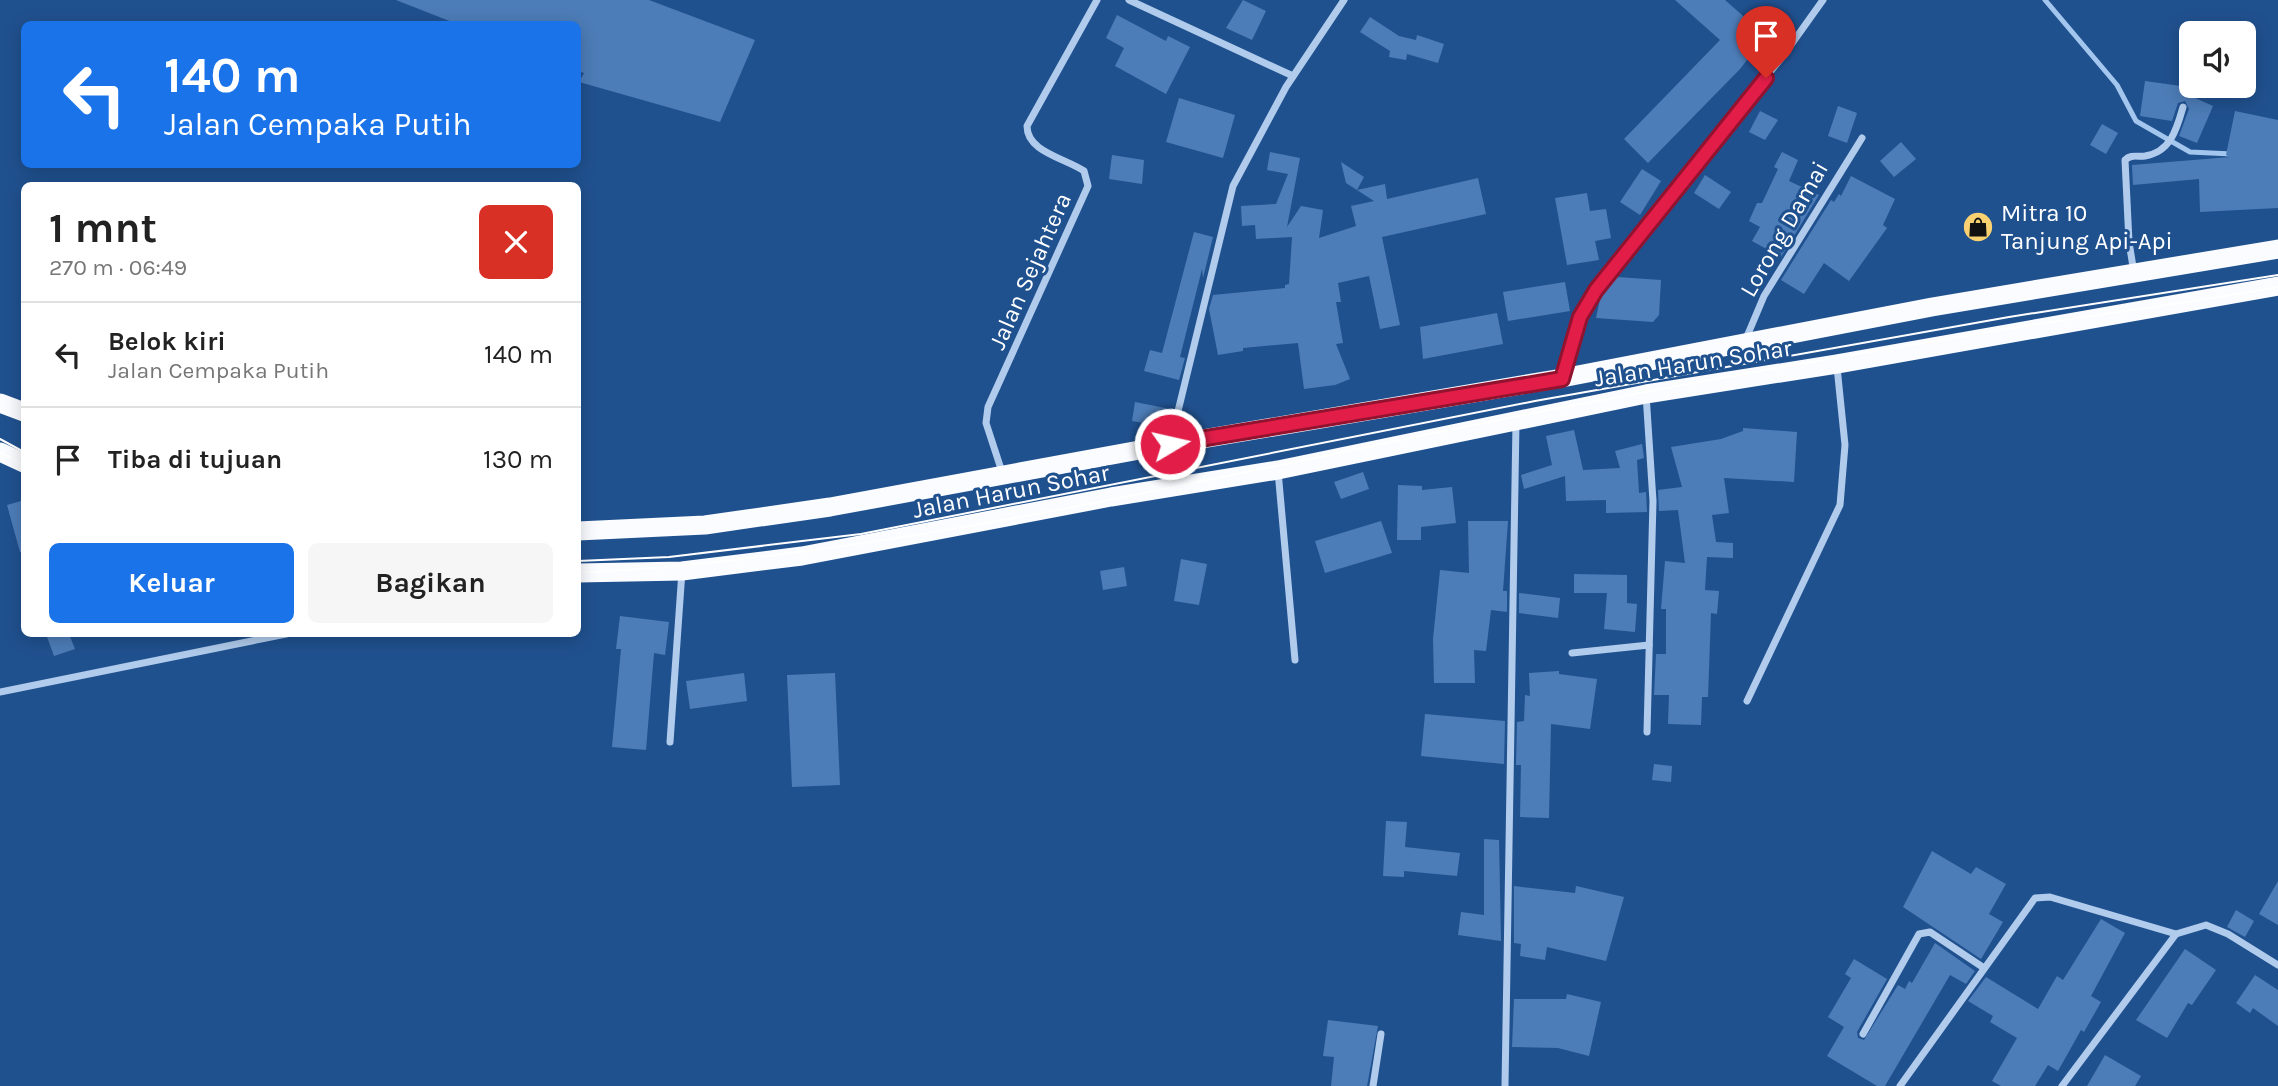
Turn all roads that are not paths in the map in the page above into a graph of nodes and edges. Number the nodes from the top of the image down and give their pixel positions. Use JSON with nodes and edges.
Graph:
{"nodes":[{"id":1,"x":1097,"y":0,"type":"edge"},
{"id":2,"x":1129,"y":0,"type":"edge"},
{"id":3,"x":1344,"y":0,"type":"edge"},
{"id":4,"x":1823,"y":0,"type":"edge"},
{"id":5,"x":1293,"y":76,"type":"junction"},
{"id":6,"x":2183,"y":107,"type":"dead end"},
{"id":7,"x":1862,"y":138,"type":"dead end"},
{"id":8,"x":2278,"y":249,"type":"edge"},
{"id":9,"x":2134,"y":273,"type":"junction"},
{"id":10,"x":2277,"y":289,"type":"edge"},
{"id":11,"x":1744,"y":342,"type":"junction"},
{"id":12,"x":1837,"y":364,"type":"junction"},
{"id":13,"x":1562,"y":379,"type":"junction"},
{"id":14,"x":1646,"y":394,"type":"junction"},
{"id":15,"x":0,"y":403,"type":"edge"},
{"id":16,"x":21,"y":411,"type":"edge"},
{"id":17,"x":1517,"y":418,"type":"junction"},
{"id":18,"x":1170,"y":444,"type":"junction"},
{"id":19,"x":0,"y":452,"type":"edge"},
{"id":20,"x":21,"y":462,"type":"edge"},
{"id":21,"x":1278,"y":470,"type":"junction"},
{"id":22,"x":1003,"y":475,"type":"junction"},
{"id":23,"x":581,"y":531,"type":"edge"},
{"id":24,"x":682,"y":571,"type":"junction"},
{"id":25,"x":581,"y":573,"type":"edge"},
{"id":26,"x":271,"y":637,"type":"edge"},
{"id":27,"x":1650,"y":646,"type":"junction"},
{"id":28,"x":1572,"y":653,"type":"dead end"},
{"id":29,"x":1295,"y":660,"type":"dead end"},
{"id":30,"x":0,"y":692,"type":"edge"},
{"id":31,"x":1747,"y":701,"type":"dead end"},
{"id":32,"x":1647,"y":732,"type":"dead end"},
{"id":33,"x":670,"y":741,"type":"dead end"},
{"id":34,"x":2176,"y":934,"type":"junction"},
{"id":35,"x":2278,"y":965,"type":"edge"},
{"id":36,"x":1984,"y":968,"type":"junction"},
{"id":37,"x":1381,"y":1034,"type":"dead end"},
{"id":38,"x":1863,"y":1034,"type":"dead end"},
{"id":39,"x":1373,"y":1086,"type":"edge"},
{"id":40,"x":1505,"y":1086,"type":"edge"},
{"id":41,"x":1900,"y":1086,"type":"edge"},
{"id":42,"x":2062,"y":1086,"type":"edge"}],
"edges":[{"from":1,"to":22,"type":"street","name":"Jalan Sejahtera"},
{"from":2,"to":5,"type":"street"},
{"from":3,"to":5,"type":"street"},
{"from":4,"to":13,"type":"street"},
{"from":5,"to":18,"type":"street"},
{"from":6,"to":9,"type":"street"},
{"from":7,"to":11,"type":"street","name":"Lorong Damai"},
{"from":8,"to":9,"type":"highway","name":"Jalan Harun Sohar"},
{"from":9,"to":11,"type":"highway","name":"Jalan Harun Sohar"},
{"from":10,"to":12,"type":"highway","name":"Jalan Harun Sohar"},
{"from":11,"to":13,"type":"highway","name":"Jalan Harun Sohar"},
{"from":12,"to":14,"type":"highway","name":"Jalan Harun Sohar"},
{"from":12,"to":31,"type":"street"},
{"from":13,"to":18,"type":"highway","name":"Jalan Harun Sohar"},
{"from":14,"to":17,"type":"highway","name":"Jalan Harun Sohar"},
{"from":14,"to":27,"type":"street"},
{"from":15,"to":16,"type":"highway"},
{"from":17,"to":21,"type":"highway","name":"Jalan Harun Sohar"},
{"from":17,"to":40,"type":"street"},
{"from":18,"to":22,"type":"highway","name":"Jalan Harun Sohar"},
{"from":19,"to":20,"type":"highway"},
{"from":21,"to":24,"type":"highway","name":"Jalan Harun Sohar"},
{"from":21,"to":29,"type":"street"},
{"from":22,"to":23,"type":"highway","name":"Jalan Harun Sohar"},
{"from":24,"to":25,"type":"highway","name":"Jalan Harun Sohar"},
{"from":24,"to":33,"type":"street"},
{"from":26,"to":30,"type":"street"},
{"from":27,"to":28,"type":"street"},
{"from":27,"to":32,"type":"street"},
{"from":34,"to":35,"type":"street"},
{"from":34,"to":36,"type":"street"},
{"from":34,"to":42,"type":"street"},
{"from":36,"to":38,"type":"street"},
{"from":36,"to":41,"type":"street"},
{"from":37,"to":39,"type":"street"}]}
